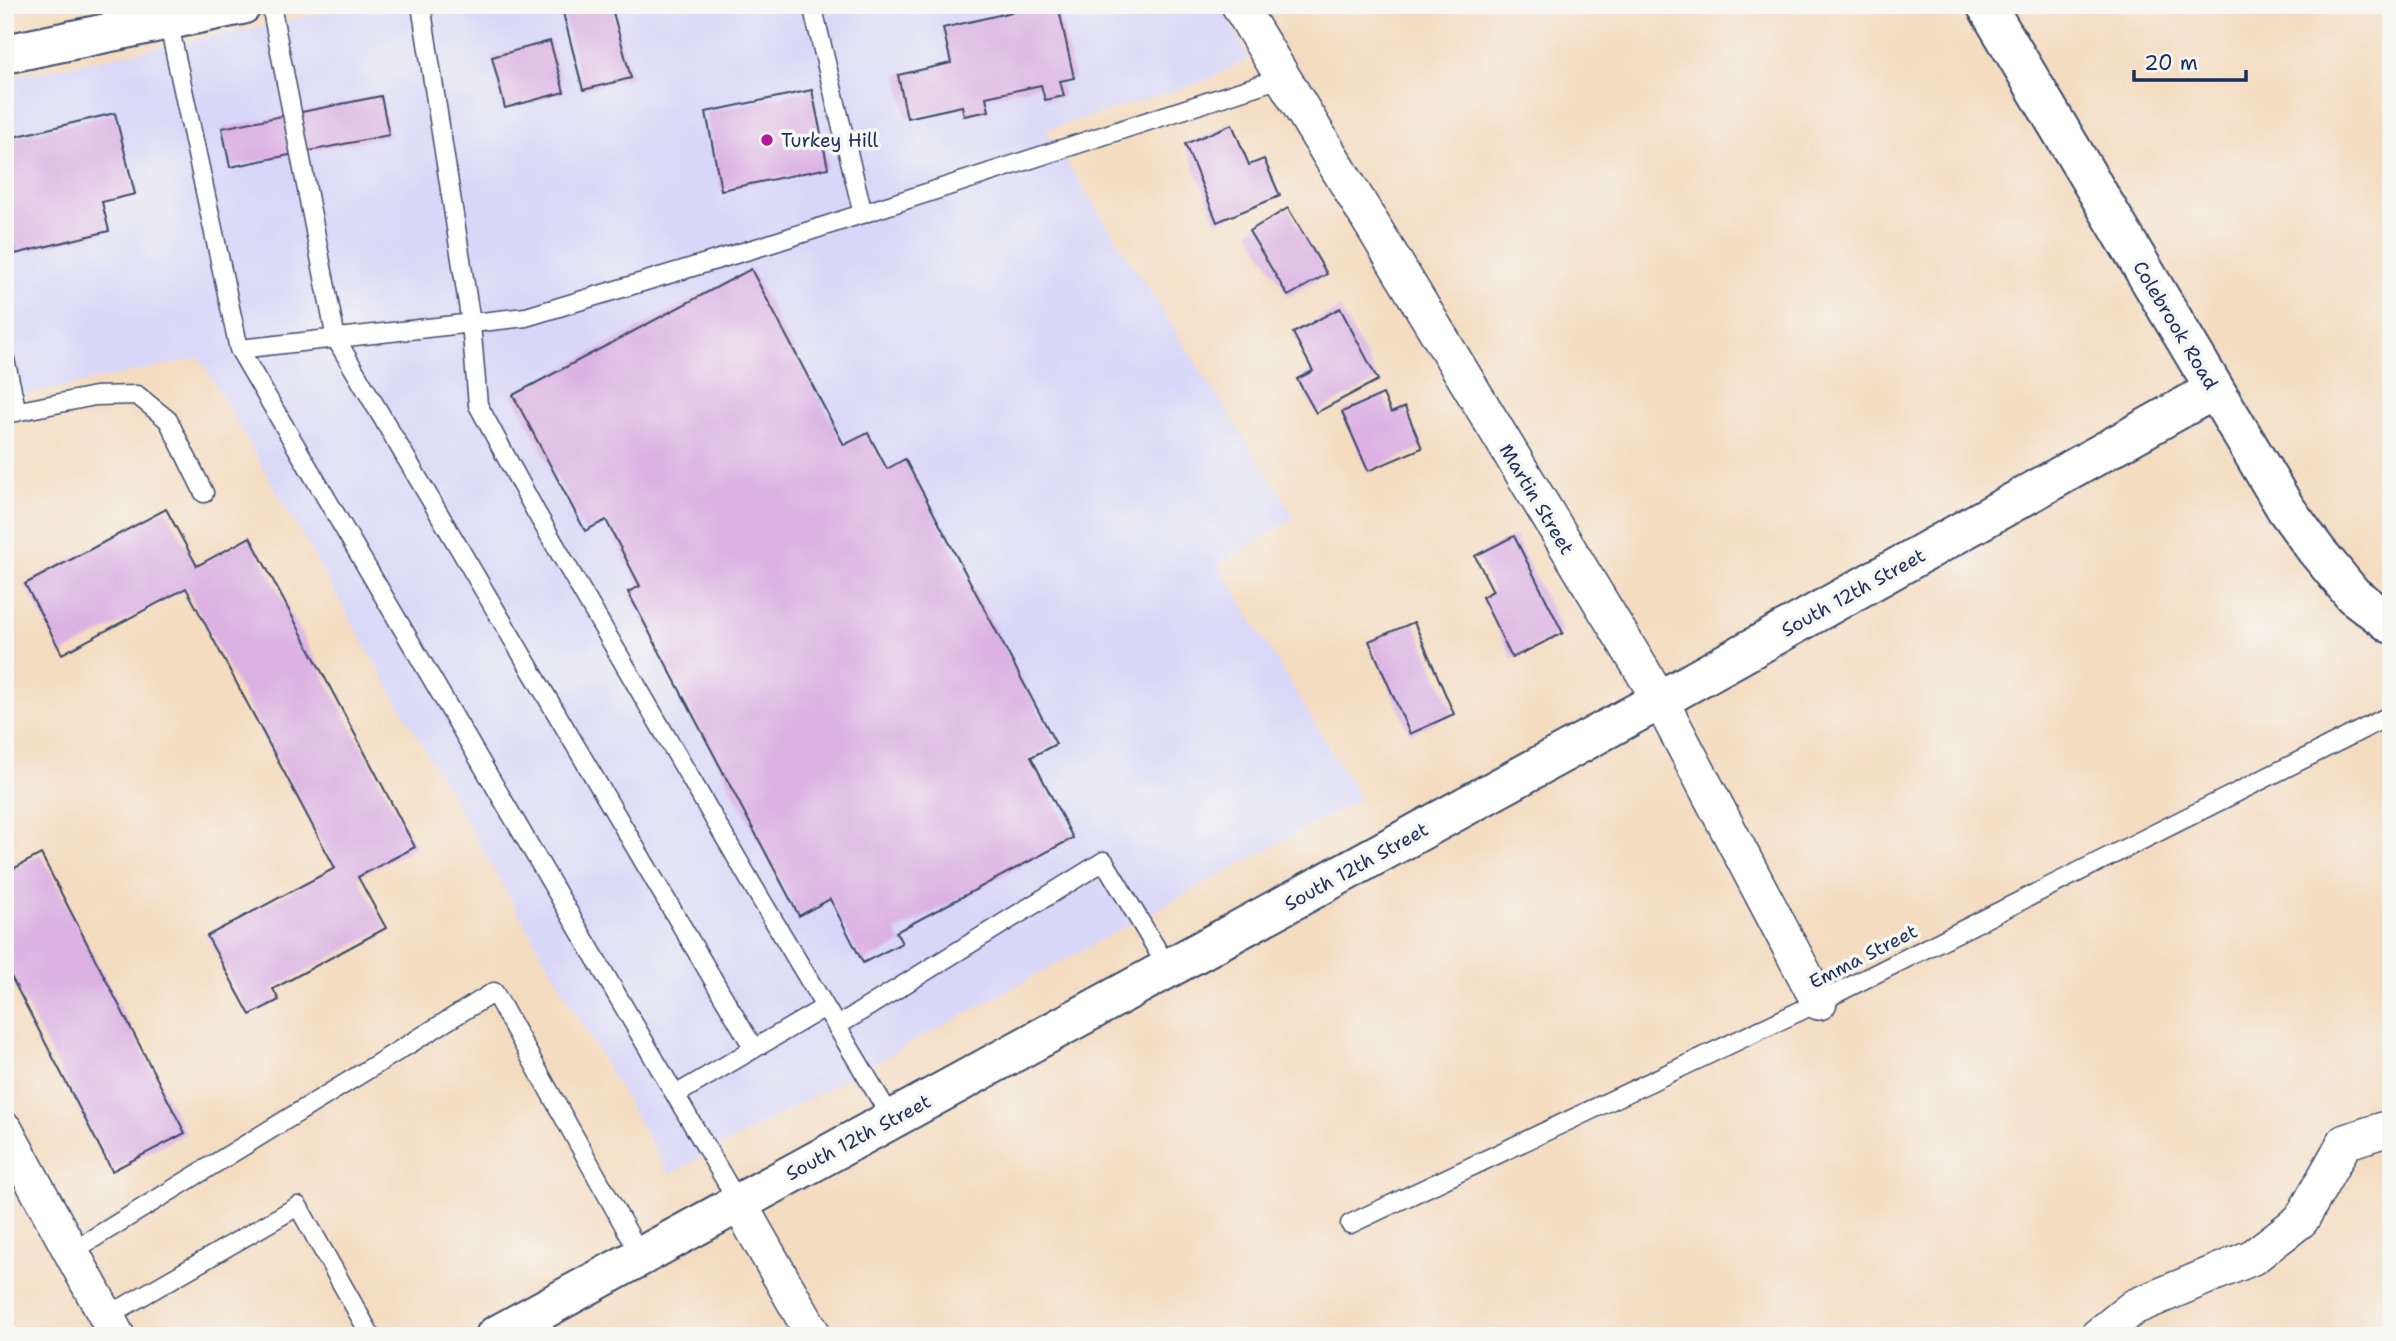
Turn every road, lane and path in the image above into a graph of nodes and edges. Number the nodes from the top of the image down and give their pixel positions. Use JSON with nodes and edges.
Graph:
{"nodes":[{"id":1,"x":242,"y":5,"type":"edge"},
{"id":2,"x":271,"y":5,"type":"edge"},
{"id":3,"x":421,"y":5,"type":"edge"},
{"id":4,"x":812,"y":5,"type":"edge"},
{"id":5,"x":1239,"y":5,"type":"edge"},
{"id":6,"x":1986,"y":5,"type":"edge"},
{"id":7,"x":168,"y":20,"type":"junction"},
{"id":8,"x":5,"y":54,"type":"edge"},
{"id":9,"x":1281,"y":78,"type":"junction"},
{"id":10,"x":863,"y":214,"type":"junction"},
{"id":11,"x":471,"y":323,"type":"junction"},
{"id":12,"x":336,"y":339,"type":"junction"},
{"id":13,"x":239,"y":349,"type":"junction"},
{"id":14,"x":5,"y":359,"type":"edge"},
{"id":15,"x":2214,"y":390,"type":"junction"},
{"id":16,"x":11,"y":413,"type":"edge"},
{"id":17,"x":204,"y":493,"type":"dead end"},
{"id":18,"x":2391,"y":624,"type":"edge"},
{"id":19,"x":1660,"y":700,"type":"junction"},
{"id":20,"x":2391,"y":715,"type":"edge"},
{"id":21,"x":1168,"y":968,"type":"junction"},
{"id":22,"x":1819,"y":1002,"type":"junction"},
{"id":23,"x":825,"y":1007,"type":"junction"},
{"id":24,"x":836,"y":1026,"type":"junction"},
{"id":25,"x":754,"y":1049,"type":"junction"},
{"id":26,"x":677,"y":1094,"type":"junction"},
{"id":27,"x":892,"y":1119,"type":"junction"},
{"id":28,"x":5,"y":1130,"type":"edge"},
{"id":29,"x":2391,"y":1131,"type":"edge"},
{"id":30,"x":738,"y":1202,"type":"junction"},
{"id":31,"x":1350,"y":1224,"type":"dead end"},
{"id":32,"x":71,"y":1252,"type":"junction"},
{"id":33,"x":641,"y":1256,"type":"junction"},
{"id":34,"x":111,"y":1326,"type":"edge"},
{"id":35,"x":371,"y":1336,"type":"edge"},
{"id":36,"x":495,"y":1336,"type":"edge"},
{"id":37,"x":814,"y":1336,"type":"edge"},
{"id":38,"x":2098,"y":1336,"type":"edge"}],
"edges":[{"from":1,"to":7,"type":"main road"},
{"from":2,"to":12,"type":"lane"},
{"from":3,"to":11,"type":"lane"},
{"from":4,"to":10,"type":"lane"},
{"from":5,"to":9,"type":"street","name":"Martin Street"},
{"from":6,"to":15,"type":"main road","name":"Colebrook Road"},
{"from":7,"to":8,"type":"main road"},
{"from":7,"to":13,"type":"lane"},
{"from":9,"to":10,"type":"lane"},
{"from":9,"to":19,"type":"street","name":"Martin Street"},
{"from":10,"to":11,"type":"lane"},
{"from":11,"to":12,"type":"lane"},
{"from":11,"to":23,"type":"lane"},
{"from":12,"to":13,"type":"lane"},
{"from":12,"to":25,"type":"lane"},
{"from":13,"to":26,"type":"lane"},
{"from":14,"to":16,"type":"lane"},
{"from":15,"to":18,"type":"main road","name":"Colebrook Road"},
{"from":15,"to":19,"type":"main road","name":"South 12th Street"},
{"from":16,"to":17,"type":"lane"},
{"from":19,"to":21,"type":"main road","name":"South 12th Street"},
{"from":19,"to":22,"type":"street","name":"Martin Street"},
{"from":20,"to":22,"type":"lane","name":"Emma Street"},
{"from":21,"to":24,"type":"lane"},
{"from":21,"to":27,"type":"main road","name":"South 12th Street"},
{"from":22,"to":31,"type":"lane","name":"Emma Street"},
{"from":23,"to":24,"type":"lane"},
{"from":23,"to":25,"type":"lane"},
{"from":24,"to":27,"type":"lane"},
{"from":25,"to":26,"type":"lane"},
{"from":26,"to":30,"type":"lane"},
{"from":27,"to":30,"type":"main road","name":"South 12th Street"},
{"from":28,"to":32,"type":"street"},
{"from":29,"to":38,"type":"street"},
{"from":30,"to":33,"type":"main road","name":"South 12th Street"},
{"from":30,"to":37,"type":"street"},
{"from":32,"to":33,"type":"lane"},
{"from":32,"to":34,"type":"street"},
{"from":33,"to":36,"type":"main road","name":"South 12th Street"},
{"from":34,"to":35,"type":"lane"}]}
